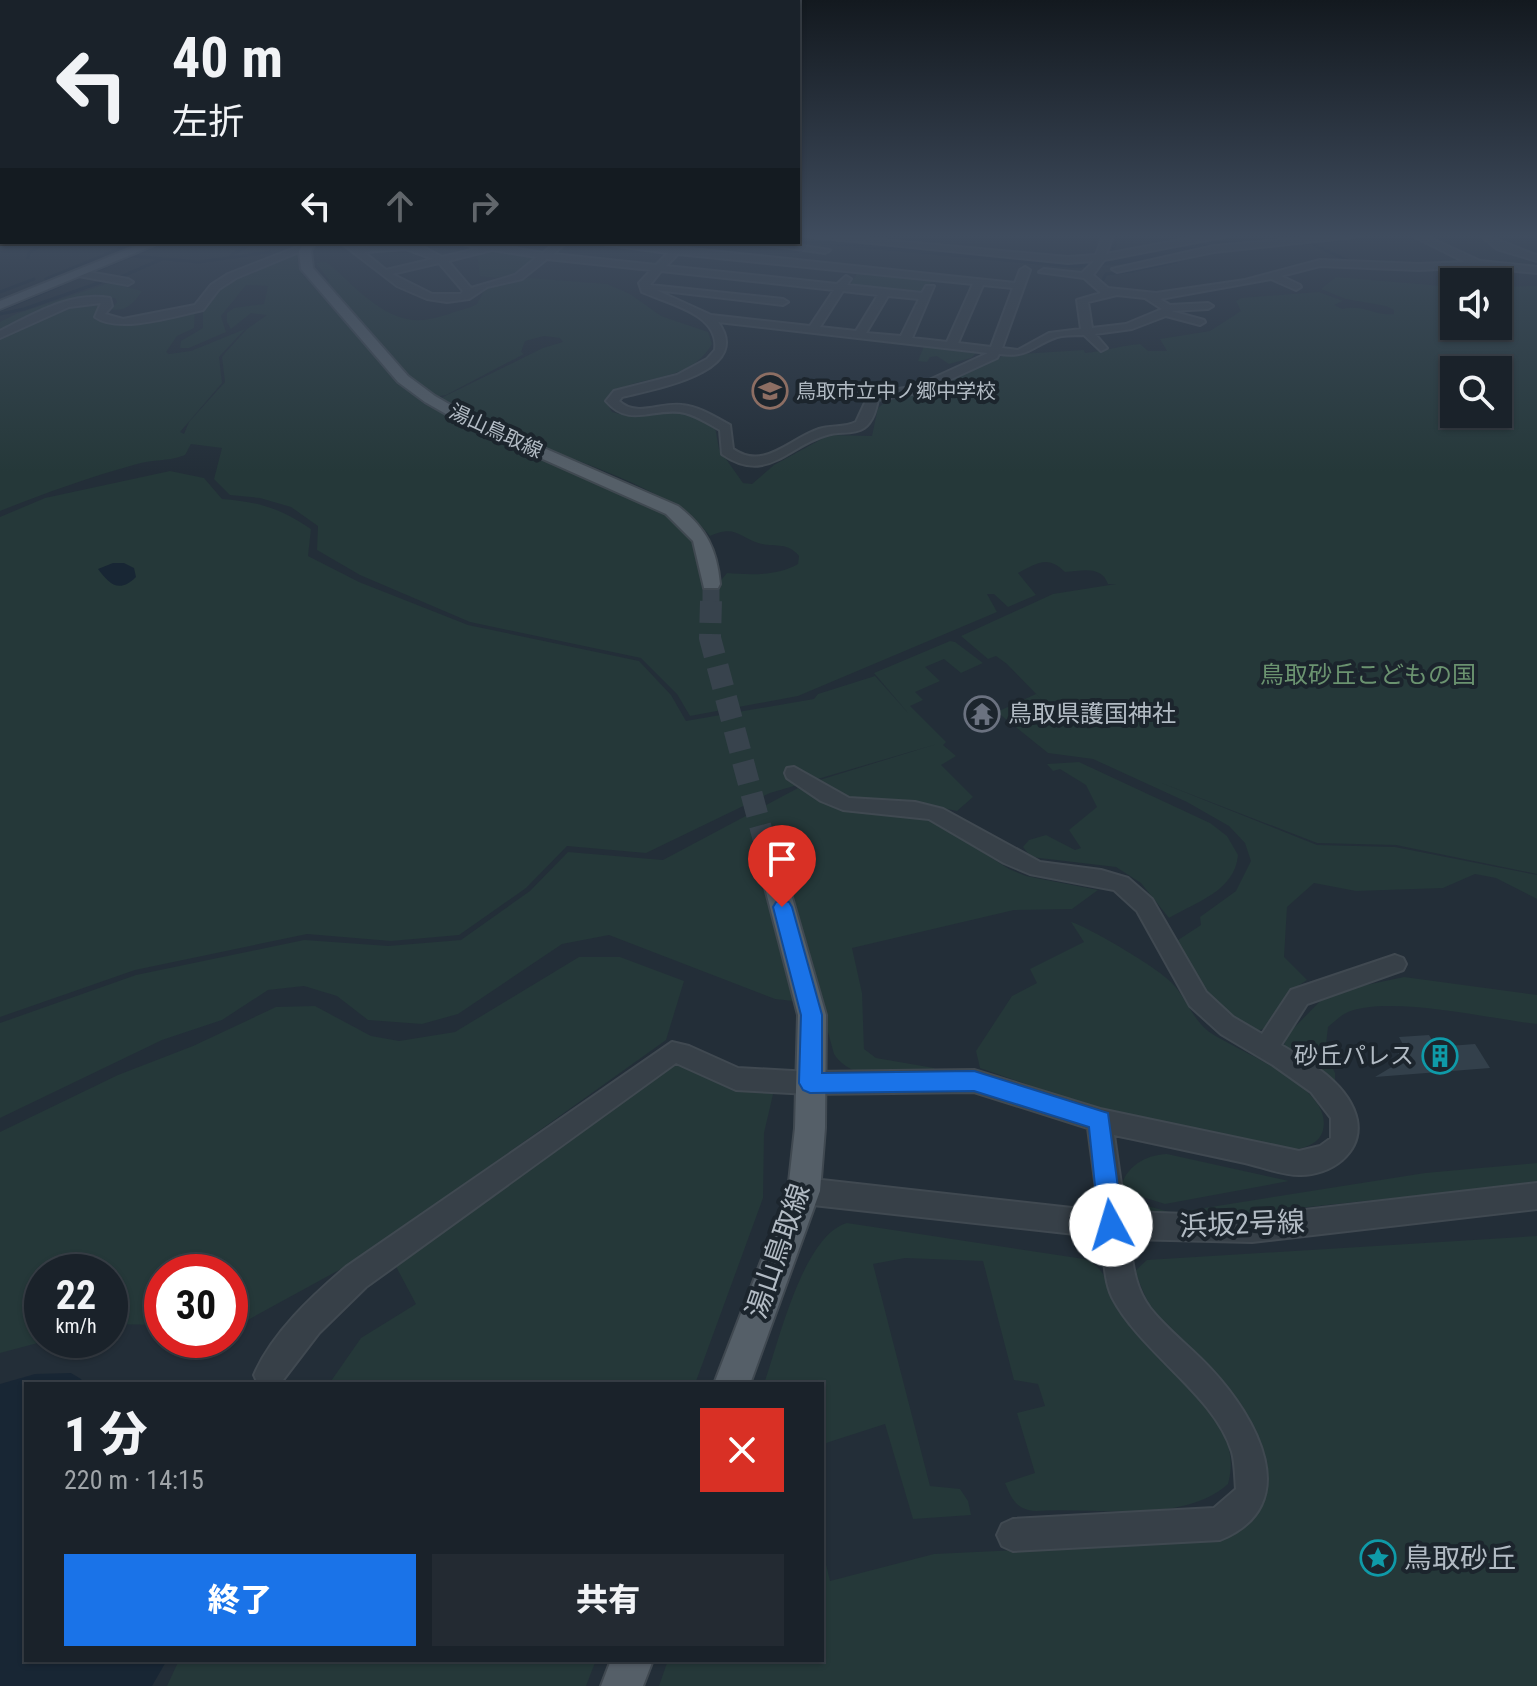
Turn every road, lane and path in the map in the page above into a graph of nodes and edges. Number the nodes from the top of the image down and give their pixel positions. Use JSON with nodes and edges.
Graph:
{"nodes":[{"id":1,"x":45,"y":315,"type":"edge"},
{"id":2,"x":99,"y":315,"type":"edge"},
{"id":3,"x":158,"y":315,"type":"edge"},
{"id":4,"x":347,"y":315,"type":"edge"},
{"id":5,"x":702,"y":315,"type":"edge"},
{"id":6,"x":774,"y":315,"type":"edge"},
{"id":7,"x":823,"y":315,"type":"edge"},
{"id":8,"x":872,"y":315,"type":"edge"},
{"id":9,"x":917,"y":315,"type":"edge"},
{"id":10,"x":964,"y":315,"type":"edge"},
{"id":11,"x":1009,"y":315,"type":"edge"},
{"id":12,"x":1084,"y":315,"type":"edge"},
{"id":13,"x":1150,"y":315,"type":"edge"},
{"id":14,"x":1177,"y":315,"type":"edge"},
{"id":15,"x":709,"y":318,"type":"junction"},
{"id":16,"x":1200,"y":322,"type":"dead end"},
{"id":17,"x":767,"y":324,"type":"junction"},
{"id":18,"x":814,"y":329,"type":"junction"},
{"id":19,"x":1087,"y":332,"type":"junction"},
{"id":20,"x":860,"y":334,"type":"junction"},
{"id":21,"x":0,"y":335,"type":"edge"},
{"id":22,"x":905,"y":340,"type":"junction"},
{"id":23,"x":951,"y":345,"type":"junction"},
{"id":24,"x":1101,"y":348,"type":"dead end"},
{"id":25,"x":997,"y":350,"type":"junction"},
{"id":26,"x":711,"y":584,"type":"tunnel mouth"},
{"id":27,"x":794,"y":773,"type":"dead end"},
{"id":28,"x":775,"y":880,"type":"tunnel mouth"},
{"id":29,"x":1395,"y":964,"type":"dead end"},
{"id":30,"x":1266,"y":1049,"type":"junction"},
{"id":31,"x":810,"y":1083,"type":"junction"},
{"id":32,"x":1100,"y":1120,"type":"junction"},
{"id":33,"x":804,"y":1191,"type":"junction"},
{"id":34,"x":1537,"y":1196,"type":"edge"},
{"id":35,"x":1111,"y":1225,"type":"junction"},
{"id":36,"x":269,"y":1375,"type":"dead end"},
{"id":37,"x":733,"y":1382,"type":"edge"},
{"id":38,"x":1013,"y":1535,"type":"dead end"},
{"id":39,"x":631,"y":1662,"type":"edge"},
{"id":40,"x":622,"y":1686,"type":"edge"}],
"edges":[{"from":1,"to":21,"type":"street"},
{"from":2,"to":3,"type":"street"},
{"from":4,"to":26,"type":"main road","name":"湯山鳥取線"},
{"from":5,"to":15,"type":"street"},
{"from":6,"to":17,"type":"street"},
{"from":7,"to":18,"type":"street"},
{"from":8,"to":20,"type":"street"},
{"from":9,"to":22,"type":"street"},
{"from":10,"to":23,"type":"street"},
{"from":11,"to":25,"type":"street"},
{"from":12,"to":19,"type":"street"},
{"from":13,"to":19,"type":"street"},
{"from":14,"to":16,"type":"street"},
{"from":15,"to":17,"type":"street"},
{"from":15,"to":25,"type":"street"},
{"from":17,"to":18,"type":"street"},
{"from":18,"to":20,"type":"street"},
{"from":19,"to":24,"type":"street"},
{"from":19,"to":25,"type":"street"},
{"from":20,"to":22,"type":"street"},
{"from":22,"to":23,"type":"street"},
{"from":23,"to":25,"type":"street"},
{"from":27,"to":30,"type":"street"},
{"from":28,"to":31,"type":"main road","name":"湯山鳥取線"},
{"from":29,"to":30,"type":"street"},
{"from":30,"to":32,"type":"street"},
{"from":31,"to":32,"type":"street"},
{"from":31,"to":33,"type":"main road","name":"湯山鳥取線"},
{"from":31,"to":36,"type":"street"},
{"from":32,"to":35,"type":"street"},
{"from":33,"to":35,"type":"street","name":"浜坂2号線"},
{"from":33,"to":37,"type":"main road","name":"湯山鳥取線"},
{"from":34,"to":35,"type":"street","name":"浜坂2号線"},
{"from":35,"to":38,"type":"street"},
{"from":39,"to":40,"type":"main road"}]}
